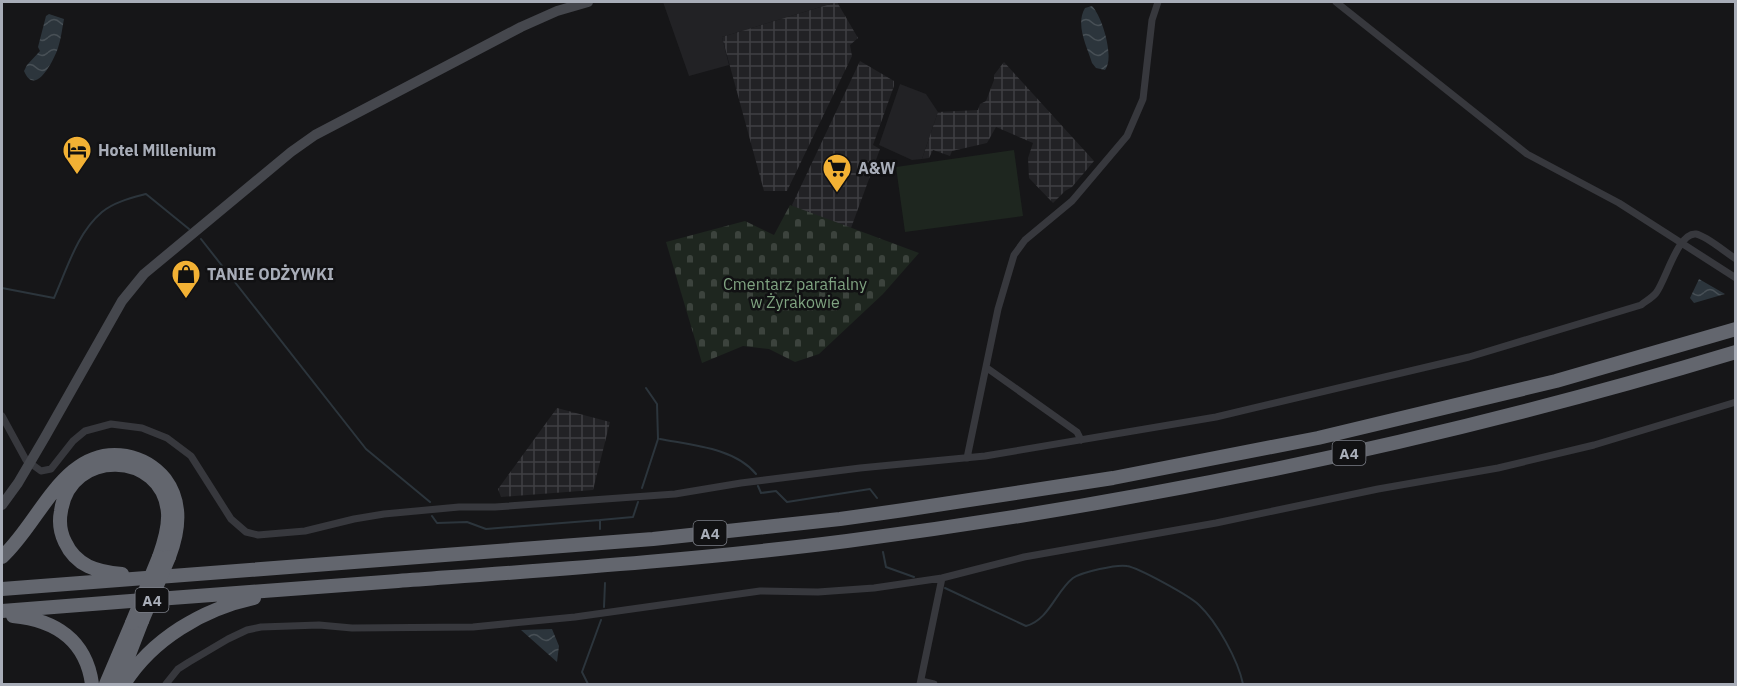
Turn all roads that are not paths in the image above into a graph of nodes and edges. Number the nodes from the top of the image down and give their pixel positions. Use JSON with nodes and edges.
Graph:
{"nodes":[{"id":1,"x":588,"y":2,"type":"edge"},
{"id":2,"x":1158,"y":2,"type":"edge"},
{"id":3,"x":1336,"y":2,"type":"edge"},
{"id":4,"x":1680,"y":243,"type":"junction"},
{"id":5,"x":1736,"y":259,"type":"edge"},
{"id":6,"x":1736,"y":278,"type":"edge"},
{"id":7,"x":1736,"y":328,"type":"edge"},
{"id":8,"x":1736,"y":352,"type":"edge"},
{"id":9,"x":987,"y":368,"type":"junction"},
{"id":10,"x":1736,"y":402,"type":"edge"},
{"id":11,"x":2,"y":416,"type":"edge"},
{"id":12,"x":1081,"y":440,"type":"junction"},
{"id":13,"x":967,"y":458,"type":"junction"},
{"id":14,"x":29,"y":464,"type":"junction"},
{"id":15,"x":2,"y":506,"type":"edge"},
{"id":16,"x":2,"y":557,"type":"edge"},
{"id":17,"x":164,"y":557,"type":"junction"},
{"id":18,"x":169,"y":576,"type":"junction"},
{"id":19,"x":942,"y":578,"type":"junction"},
{"id":20,"x":2,"y":589,"type":"edge"},
{"id":21,"x":303,"y":589,"type":"junction"},
{"id":22,"x":2,"y":613,"type":"edge"},
{"id":23,"x":137,"y":622,"type":"junction"},
{"id":24,"x":920,"y":683,"type":"edge"},
{"id":25,"x":92,"y":684,"type":"edge"},
{"id":26,"x":106,"y":684,"type":"edge"},
{"id":27,"x":118,"y":684,"type":"edge"},
{"id":28,"x":124,"y":684,"type":"edge"},
{"id":29,"x":166,"y":684,"type":"edge"},
{"id":30,"x":934,"y":684,"type":"edge"}],
"edges":[{"from":1,"to":14,"type":"street"},
{"from":2,"to":9,"type":"street"},
{"from":3,"to":4,"type":"street"},
{"from":4,"to":5,"type":"street"},
{"from":4,"to":6,"type":"street"},
{"from":4,"to":12,"type":"street"},
{"from":7,"to":18,"type":"highway","number":"A4"},
{"from":8,"to":21,"type":"highway","number":"A4"},
{"from":9,"to":12,"type":"street"},
{"from":9,"to":13,"type":"street"},
{"from":10,"to":19,"type":"street"},
{"from":11,"to":14,"type":"street"},
{"from":12,"to":13,"type":"street"},
{"from":13,"to":14,"type":"street"},
{"from":14,"to":15,"type":"street"},
{"from":16,"to":17,"type":"highway"},
{"from":17,"to":18,"type":"highway"},
{"from":17,"to":23,"type":"highway","bridge":true},
{"from":18,"to":20,"type":"highway","number":"A4"},
{"from":19,"to":24,"type":"street"},
{"from":19,"to":29,"type":"street"},
{"from":21,"to":22,"type":"highway","number":"A4"},
{"from":21,"to":28,"type":"highway"},
{"from":22,"to":25,"type":"highway"},
{"from":23,"to":26,"type":"highway"},
{"from":23,"to":27,"type":"highway"},
{"from":24,"to":30,"type":"street"}]}
